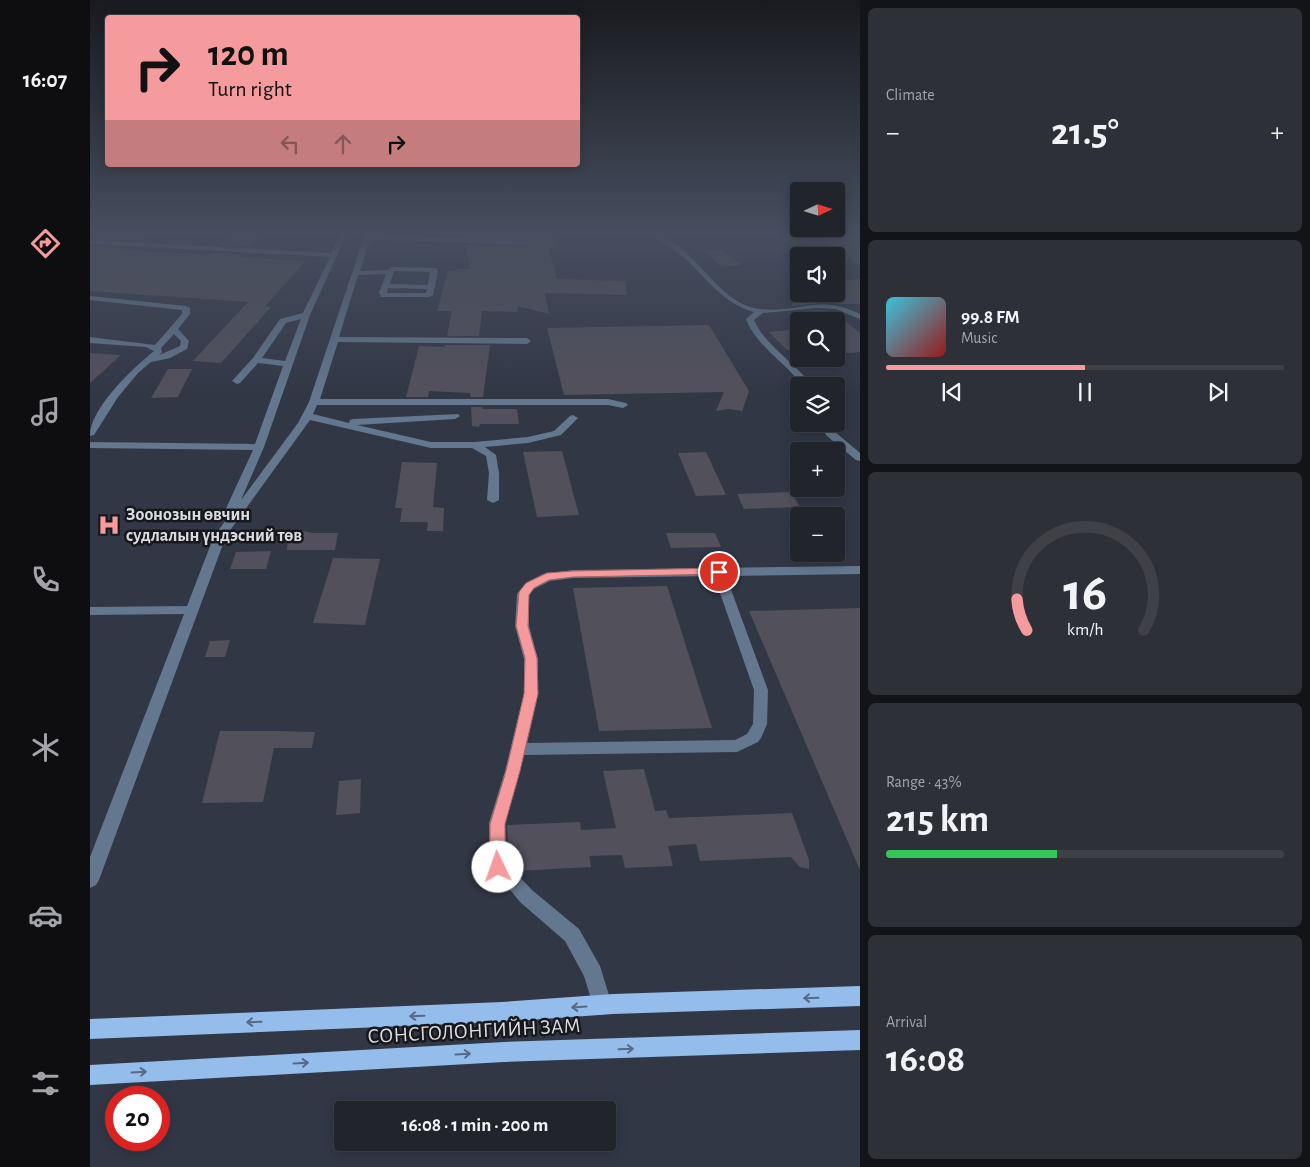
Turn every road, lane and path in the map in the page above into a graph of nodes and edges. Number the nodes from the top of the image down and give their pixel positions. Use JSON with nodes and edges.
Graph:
{"nodes":[{"id":1,"x":319,"y":285,"type":"edge"},
{"id":2,"x":353,"y":285,"type":"edge"},
{"id":3,"x":385,"y":285,"type":"edge"},
{"id":4,"x":431,"y":285,"type":"edge"},
{"id":5,"x":715,"y":285,"type":"edge"},
{"id":6,"x":90,"y":298,"type":"edge"},
{"id":7,"x":761,"y":311,"type":"junction"},
{"id":8,"x":306,"y":315,"type":"junction"},
{"id":9,"x":860,"y":317,"type":"edge"},
{"id":10,"x":173,"y":328,"type":"junction"},
{"id":11,"x":336,"y":339,"type":"junction"},
{"id":12,"x":90,"y":340,"type":"edge"},
{"id":13,"x":527,"y":341,"type":"dead end"},
{"id":14,"x":157,"y":348,"type":"junction"},
{"id":15,"x":148,"y":360,"type":"junction"},
{"id":16,"x":256,"y":360,"type":"junction"},
{"id":17,"x":288,"y":364,"type":"junction"},
{"id":18,"x":801,"y":377,"type":"edge"},
{"id":19,"x":237,"y":381,"type":"dead end"},
{"id":20,"x":314,"y":402,"type":"junction"},
{"id":21,"x":623,"y":405,"type":"dead end"},
{"id":22,"x":307,"y":416,"type":"junction"},
{"id":23,"x":455,"y":416,"type":"dead end"},
{"id":24,"x":573,"y":418,"type":"dead end"},
{"id":25,"x":338,"y":422,"type":"junction"},
{"id":26,"x":830,"y":432,"type":"edge"},
{"id":27,"x":90,"y":433,"type":"edge"},
{"id":28,"x":90,"y":445,"type":"edge"},
{"id":29,"x":474,"y":445,"type":"junction"},
{"id":30,"x":259,"y":447,"type":"junction"},
{"id":31,"x":860,"y":458,"type":"edge"},
{"id":32,"x":493,"y":500,"type":"dead end"},
{"id":33,"x":220,"y":536,"type":"junction"},
{"id":34,"x":860,"y":570,"type":"edge"},
{"id":35,"x":719,"y":572,"type":"junction"},
{"id":36,"x":192,"y":610,"type":"junction"},
{"id":37,"x":90,"y":611,"type":"edge"},
{"id":38,"x":518,"y":749,"type":"junction"},
{"id":39,"x":90,"y":880,"type":"edge"},
{"id":40,"x":860,"y":996,"type":"edge"},
{"id":41,"x":602,"y":1005,"type":"junction"},
{"id":42,"x":90,"y":1029,"type":"edge"},
{"id":43,"x":860,"y":1040,"type":"edge"},
{"id":44,"x":90,"y":1075,"type":"edge"}],
"edges":[{"from":1,"to":8,"type":"street"},
{"from":2,"to":11,"type":"street"},
{"from":3,"to":4,"type":"street"},
{"from":5,"to":7,"type":"street"},
{"from":6,"to":10,"type":"street"},
{"from":7,"to":9,"type":"street"},
{"from":7,"to":18,"type":"street"},
{"from":8,"to":16,"type":"street"},
{"from":8,"to":17,"type":"street"},
{"from":10,"to":14,"type":"street"},
{"from":10,"to":15,"type":"street"},
{"from":11,"to":13,"type":"street"},
{"from":11,"to":20,"type":"street"},
{"from":12,"to":14,"type":"street"},
{"from":14,"to":15,"type":"street"},
{"from":15,"to":27,"type":"street"},
{"from":16,"to":17,"type":"street"},
{"from":16,"to":19,"type":"street"},
{"from":17,"to":30,"type":"street"},
{"from":20,"to":21,"type":"street"},
{"from":20,"to":22,"type":"street"},
{"from":22,"to":25,"type":"street"},
{"from":22,"to":33,"type":"street"},
{"from":23,"to":25,"type":"street"},
{"from":24,"to":29,"type":"street"},
{"from":25,"to":29,"type":"street"},
{"from":26,"to":31,"type":"street"},
{"from":28,"to":30,"type":"street"},
{"from":29,"to":32,"type":"street"},
{"from":30,"to":33,"type":"street"},
{"from":33,"to":36,"type":"street"},
{"from":34,"to":35,"type":"street"},
{"from":35,"to":38,"type":"street"},
{"from":35,"to":38,"type":"street"},
{"from":36,"to":37,"type":"street"},
{"from":36,"to":39,"type":"street"},
{"from":38,"to":41,"type":"street"},
{"from":40,"to":41,"type":"main road","name":"СОНСГОЛОНГИЙН ЗАМ","one_way":true},
{"from":41,"to":42,"type":"main road","name":"СОНСГОЛОНГИЙН ЗАМ","one_way":true},
{"from":44,"to":43,"type":"main road","name":"СОНСГОЛОНГИЙН ЗАМ","one_way":true}]}
